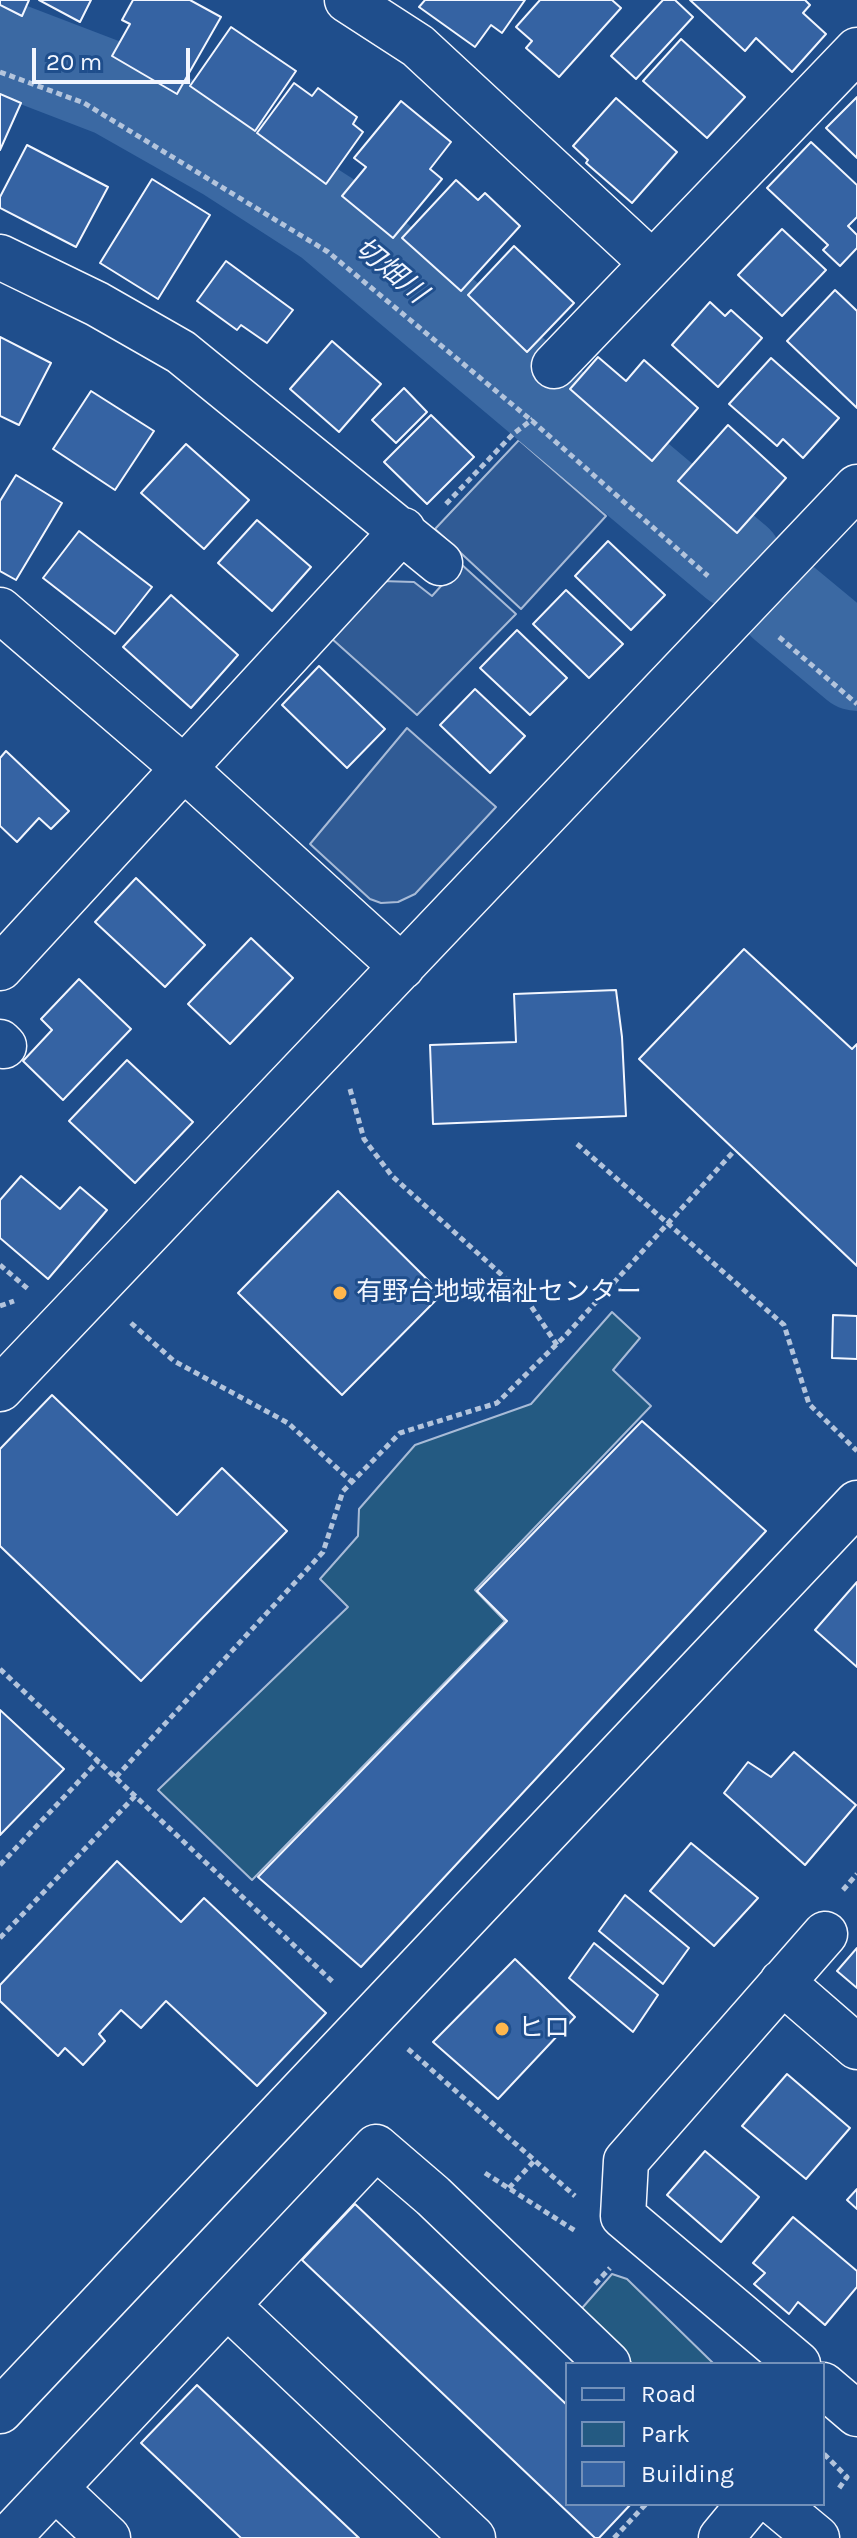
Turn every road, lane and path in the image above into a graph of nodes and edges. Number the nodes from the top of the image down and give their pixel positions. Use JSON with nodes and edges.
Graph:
{"nodes":[{"id":1,"x":347,"y":0,"type":"edge"},
{"id":2,"x":857,"y":50,"type":"edge"},
{"id":3,"x":0,"y":72,"type":"edge"},
{"id":4,"x":0,"y":257,"type":"edge"},
{"id":5,"x":651,"y":262,"type":"junction"},
{"id":6,"x":554,"y":366,"type":"dead end"},
{"id":7,"x":539,"y":411,"type":"dead end"},
{"id":8,"x":531,"y":420,"type":"junction"},
{"id":9,"x":857,"y":487,"type":"edge"},
{"id":10,"x":421,"y":546,"type":"junction"},
{"id":11,"x":743,"y":606,"type":"junction"},
{"id":12,"x":0,"y":610,"type":"edge"},
{"id":13,"x":857,"y":704,"type":"edge"},
{"id":14,"x":183,"y":768,"type":"junction"},
{"id":15,"x":402,"y":967,"type":"junction"},
{"id":16,"x":0,"y":968,"type":"edge"},
{"id":17,"x":330,"y":1042,"type":"junction"},
{"id":18,"x":577,"y":1144,"type":"dead end"},
{"id":19,"x":735,"y":1150,"type":"dead end"},
{"id":20,"x":668,"y":1222,"type":"junction"},
{"id":21,"x":94,"y":1290,"type":"junction"},
{"id":22,"x":557,"y":1345,"type":"junction"},
{"id":23,"x":0,"y":1389,"type":"edge"},
{"id":24,"x":857,"y":1451,"type":"edge"},
{"id":25,"x":352,"y":1482,"type":"junction"},
{"id":26,"x":857,"y":1503,"type":"edge"},
{"id":27,"x":0,"y":1669,"type":"edge"},
{"id":28,"x":98,"y":1761,"type":"junction"},
{"id":29,"x":116,"y":1777,"type":"junction"},
{"id":30,"x":135,"y":1796,"type":"junction"},
{"id":31,"x":0,"y":1865,"type":"edge"},
{"id":32,"x":825,"y":1934,"type":"dead end"},
{"id":33,"x":0,"y":1938,"type":"edge"},
{"id":34,"x":782,"y":1982,"type":"junction"},
{"id":35,"x":371,"y":2017,"type":"junction"},
{"id":36,"x":857,"y":2047,"type":"edge"},
{"id":37,"x":535,"y":2160,"type":"junction"},
{"id":38,"x":474,"y":2166,"type":"dead end"},
{"id":39,"x":509,"y":2188,"type":"junction"},
{"id":40,"x":577,"y":2197,"type":"dead end"},
{"id":41,"x":584,"y":2237,"type":"dead end"},
{"id":42,"x":229,"y":2307,"type":"junction"},
{"id":43,"x":606,"y":2362,"type":"edge"},
{"id":44,"x":796,"y":2362,"type":"edge"},
{"id":45,"x":825,"y":2387,"type":"edge"},
{"id":46,"x":0,"y":2411,"type":"edge"},
{"id":47,"x":857,"y":2414,"type":"edge"},
{"id":48,"x":55,"y":2488,"type":"junction"},
{"id":49,"x":644,"y":2506,"type":"edge"},
{"id":50,"x":747,"y":2506,"type":"edge"},
{"id":51,"x":778,"y":2506,"type":"edge"},
{"id":52,"x":8,"y":2538,"type":"edge"},
{"id":53,"x":108,"y":2538,"type":"edge"},
{"id":54,"x":473,"y":2538,"type":"edge"},
{"id":55,"x":614,"y":2538,"type":"edge"},
{"id":56,"x":721,"y":2538,"type":"edge"},
{"id":57,"x":817,"y":2538,"type":"edge"}],
"edges":[{"from":1,"to":5,"type":"street"},
{"from":2,"to":5,"type":"street"},
{"from":3,"to":8,"type":"path"},
{"from":4,"to":10,"type":"street"},
{"from":5,"to":6,"type":"street"},
{"from":7,"to":8,"type":"path"},
{"from":8,"to":10,"type":"path"},
{"from":8,"to":11,"type":"path"},
{"from":9,"to":11,"type":"street"},
{"from":10,"to":14,"type":"street"},
{"from":11,"to":13,"type":"path"},
{"from":11,"to":15,"type":"street"},
{"from":12,"to":14,"type":"street"},
{"from":14,"to":15,"type":"street"},
{"from":14,"to":16,"type":"street"},
{"from":15,"to":17,"type":"street"},
{"from":17,"to":21,"type":"street"},
{"from":17,"to":22,"type":"path"},
{"from":18,"to":20,"type":"path"},
{"from":19,"to":20,"type":"path"},
{"from":20,"to":22,"type":"path"},
{"from":20,"to":24,"type":"path"},
{"from":21,"to":23,"type":"street"},
{"from":21,"to":25,"type":"path"},
{"from":22,"to":25,"type":"path"},
{"from":25,"to":29,"type":"path"},
{"from":26,"to":35,"type":"street"},
{"from":27,"to":28,"type":"path"},
{"from":28,"to":29,"type":"path"},
{"from":28,"to":31,"type":"path"},
{"from":29,"to":30,"type":"path"},
{"from":30,"to":33,"type":"path"},
{"from":30,"to":35,"type":"path"},
{"from":32,"to":34,"type":"street"},
{"from":34,"to":36,"type":"street"},
{"from":34,"to":44,"type":"street"},
{"from":35,"to":37,"type":"path"},
{"from":35,"to":46,"type":"street"},
{"from":37,"to":39,"type":"path"},
{"from":37,"to":40,"type":"path"},
{"from":38,"to":39,"type":"path"},
{"from":39,"to":41,"type":"path"},
{"from":42,"to":43,"type":"street"},
{"from":42,"to":48,"type":"street"},
{"from":42,"to":54,"type":"street"},
{"from":45,"to":47,"type":"street"},
{"from":48,"to":52,"type":"street"},
{"from":48,"to":53,"type":"street"},
{"from":49,"to":55,"type":"path"},
{"from":50,"to":56,"type":"street"},
{"from":51,"to":57,"type":"street"}]}
